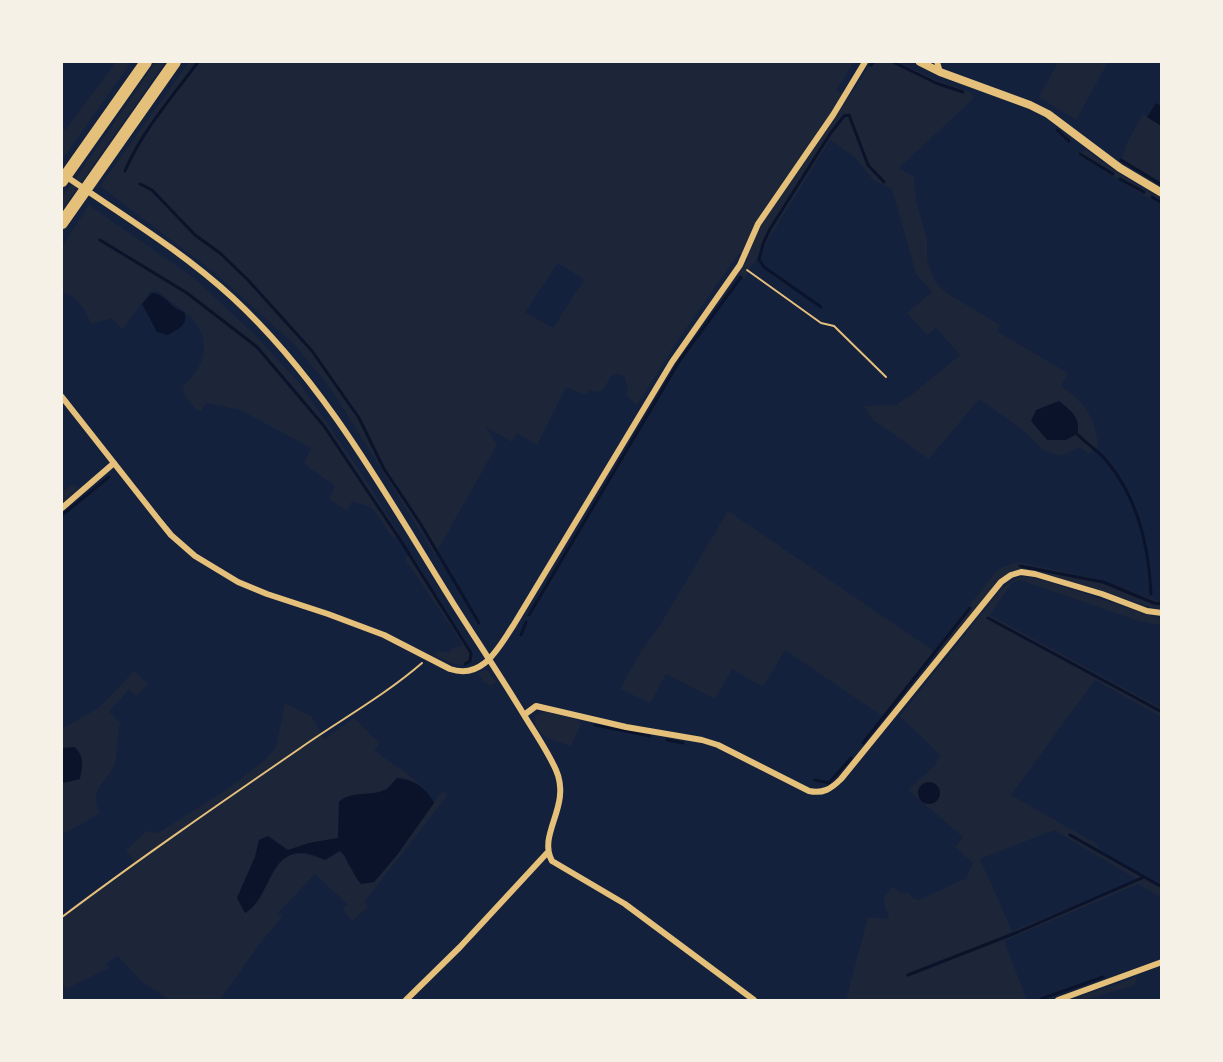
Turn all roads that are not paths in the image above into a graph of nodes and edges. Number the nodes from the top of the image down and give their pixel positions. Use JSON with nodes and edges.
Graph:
{"nodes":[{"id":1,"x":146,"y":62,"type":"edge"},
{"id":2,"x":175,"y":62,"type":"edge"},
{"id":3,"x":865,"y":62,"type":"edge"},
{"id":4,"x":920,"y":62,"type":"edge"},
{"id":5,"x":937,"y":62,"type":"edge"},
{"id":6,"x":940,"y":72,"type":"junction"},
{"id":7,"x":62,"y":173,"type":"edge"},
{"id":8,"x":62,"y":181,"type":"edge"},
{"id":9,"x":1161,"y":193,"type":"edge"},
{"id":10,"x":62,"y":223,"type":"edge"},
{"id":11,"x":62,"y":397,"type":"edge"},
{"id":12,"x":114,"y":463,"type":"junction"},
{"id":13,"x":62,"y":508,"type":"edge"},
{"id":14,"x":1161,"y":614,"type":"edge"},
{"id":15,"x":490,"y":660,"type":"junction"},
{"id":16,"x":524,"y":716,"type":"junction"},
{"id":17,"x":547,"y":853,"type":"junction"},
{"id":18,"x":1161,"y":962,"type":"edge"},
{"id":19,"x":406,"y":1000,"type":"edge"},
{"id":20,"x":754,"y":1000,"type":"edge"},
{"id":21,"x":1058,"y":1000,"type":"edge"}],
"edges":[{"from":1,"to":8,"type":"highway"},
{"from":2,"to":10,"type":"highway"},
{"from":3,"to":15,"type":"street"},
{"from":4,"to":6,"type":"street"},
{"from":5,"to":6,"type":"street"},
{"from":6,"to":9,"type":"street"},
{"from":7,"to":15,"type":"street"},
{"from":11,"to":12,"type":"street"},
{"from":12,"to":13,"type":"street"},
{"from":12,"to":15,"type":"street"},
{"from":14,"to":16,"type":"street"},
{"from":15,"to":16,"type":"street"},
{"from":16,"to":17,"type":"street"},
{"from":17,"to":19,"type":"street"},
{"from":17,"to":20,"type":"street"},
{"from":18,"to":21,"type":"street"}]}
